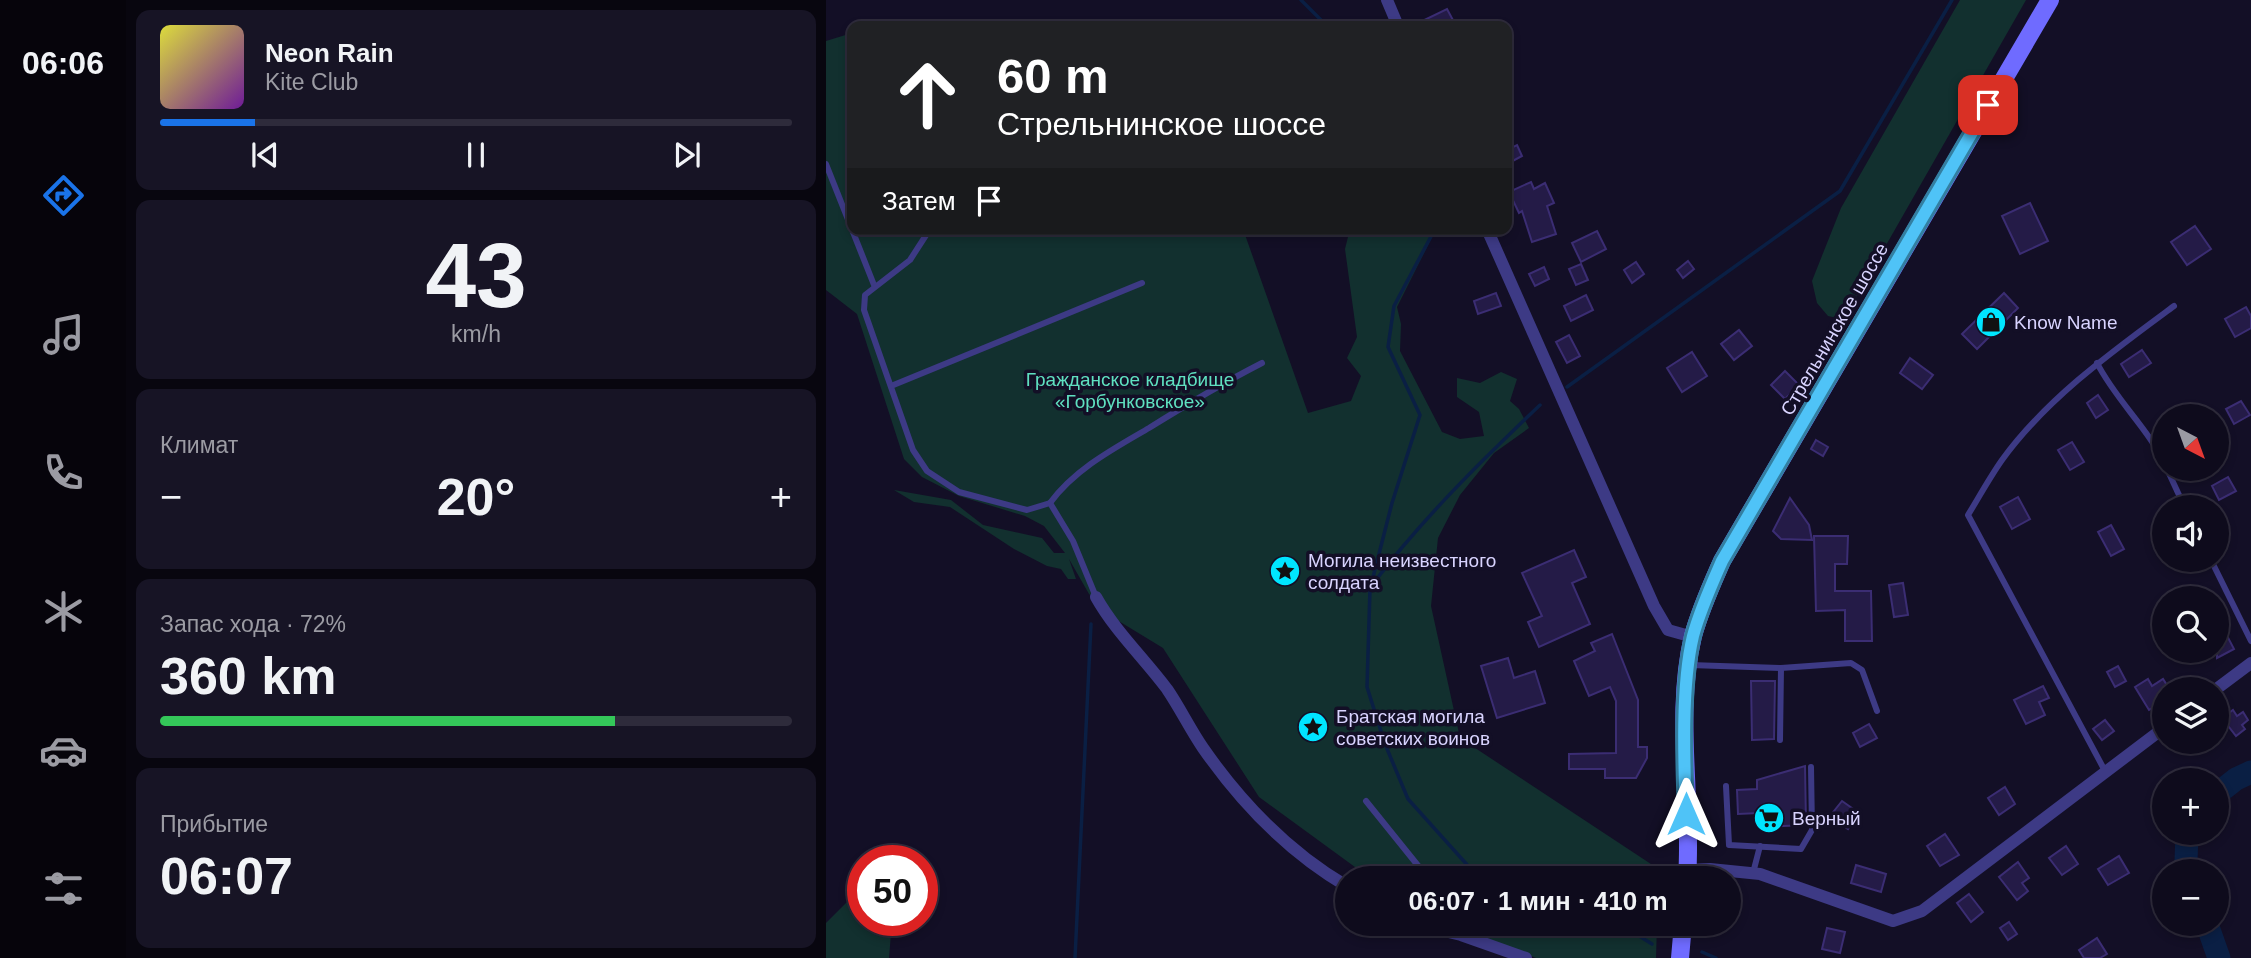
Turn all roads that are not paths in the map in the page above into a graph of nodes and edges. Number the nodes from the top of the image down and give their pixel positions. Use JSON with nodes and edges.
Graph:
{"nodes":[{"id":1,"x":1387,"y":0,"type":"edge"},
{"id":2,"x":2050,"y":0,"type":"edge"},
{"id":3,"x":1396,"y":21,"type":"edge"},
{"id":4,"x":826,"y":164,"type":"edge"},
{"id":5,"x":847,"y":217,"type":"edge"},
{"id":6,"x":854,"y":235,"type":"edge"},
{"id":7,"x":925,"y":235,"type":"edge"},
{"id":8,"x":1490,"y":235,"type":"edge"},
{"id":9,"x":1142,"y":283,"type":"dead end"},
{"id":10,"x":874,"y":285,"type":"junction"},
{"id":11,"x":2174,"y":306,"type":"dead end"},
{"id":12,"x":1262,"y":363,"type":"dead end"},
{"id":13,"x":2098,"y":363,"type":"junction"},
{"id":14,"x":891,"y":386,"type":"junction"},
{"id":15,"x":2152,"y":439,"type":"edge"},
{"id":16,"x":1050,"y":503,"type":"junction"},
{"id":17,"x":2217,"y":572,"type":"edge"},
{"id":18,"x":1096,"y":597,"type":"joint"},
{"id":19,"x":1693,"y":637,"type":"junction"},
{"id":20,"x":2251,"y":641,"type":"edge"},
{"id":21,"x":2251,"y":663,"type":"edge"},
{"id":22,"x":1689,"y":665,"type":"junction"},
{"id":23,"x":1781,"y":667,"type":"junction"},
{"id":24,"x":2229,"y":680,"type":"edge"},
{"id":25,"x":1877,"y":710,"type":"dead end"},
{"id":26,"x":2152,"y":737,"type":"edge"},
{"id":27,"x":1780,"y":740,"type":"dead end"},
{"id":28,"x":1811,"y":767,"type":"dead end"},
{"id":29,"x":2105,"y":771,"type":"junction"},
{"id":30,"x":1726,"y":786,"type":"dead end"},
{"id":31,"x":1366,"y":801,"type":"dead end"},
{"id":32,"x":1760,"y":846,"type":"junction"},
{"id":33,"x":1419,"y":866,"type":"edge"},
{"id":34,"x":1687,"y":866,"type":"edge"},
{"id":35,"x":1741,"y":872,"type":"edge"},
{"id":36,"x":1754,"y":873,"type":"junction"},
{"id":37,"x":1335,"y":879,"type":"edge"},
{"id":38,"x":1464,"y":936,"type":"edge"},
{"id":39,"x":1682,"y":936,"type":"edge"},
{"id":40,"x":1526,"y":958,"type":"edge"},
{"id":41,"x":1680,"y":958,"type":"edge"}],
"edges":[{"from":1,"to":3,"type":"street"},
{"from":2,"to":19,"type":"main road","name":"Стрельнинское шоссе"},
{"from":4,"to":5,"type":"lane"},
{"from":6,"to":10,"type":"lane"},
{"from":7,"to":10,"type":"lane"},
{"from":8,"to":19,"type":"street"},
{"from":9,"to":14,"type":"lane"},
{"from":10,"to":14,"type":"lane"},
{"from":11,"to":13,"type":"lane"},
{"from":12,"to":16,"type":"lane"},
{"from":13,"to":15,"type":"lane"},
{"from":13,"to":29,"type":"lane"},
{"from":14,"to":16,"type":"lane"},
{"from":16,"to":18,"type":"lane"},
{"from":17,"to":20,"type":"lane"},
{"from":18,"to":37,"type":"street"},
{"from":19,"to":22,"type":"main road","name":"Стрельнинское шоссе"},
{"from":21,"to":24,"type":"street"},
{"from":22,"to":23,"type":"lane"},
{"from":22,"to":34,"type":"main road","name":"Стрельнинское шоссе"},
{"from":23,"to":25,"type":"lane"},
{"from":23,"to":27,"type":"lane"},
{"from":26,"to":29,"type":"street"},
{"from":28,"to":32,"type":"lane"},
{"from":29,"to":36,"type":"street"},
{"from":30,"to":32,"type":"lane"},
{"from":31,"to":33,"type":"lane"},
{"from":32,"to":36,"type":"lane"},
{"from":35,"to":36,"type":"street"},
{"from":38,"to":40,"type":"street"},
{"from":39,"to":41,"type":"main road"}]}
